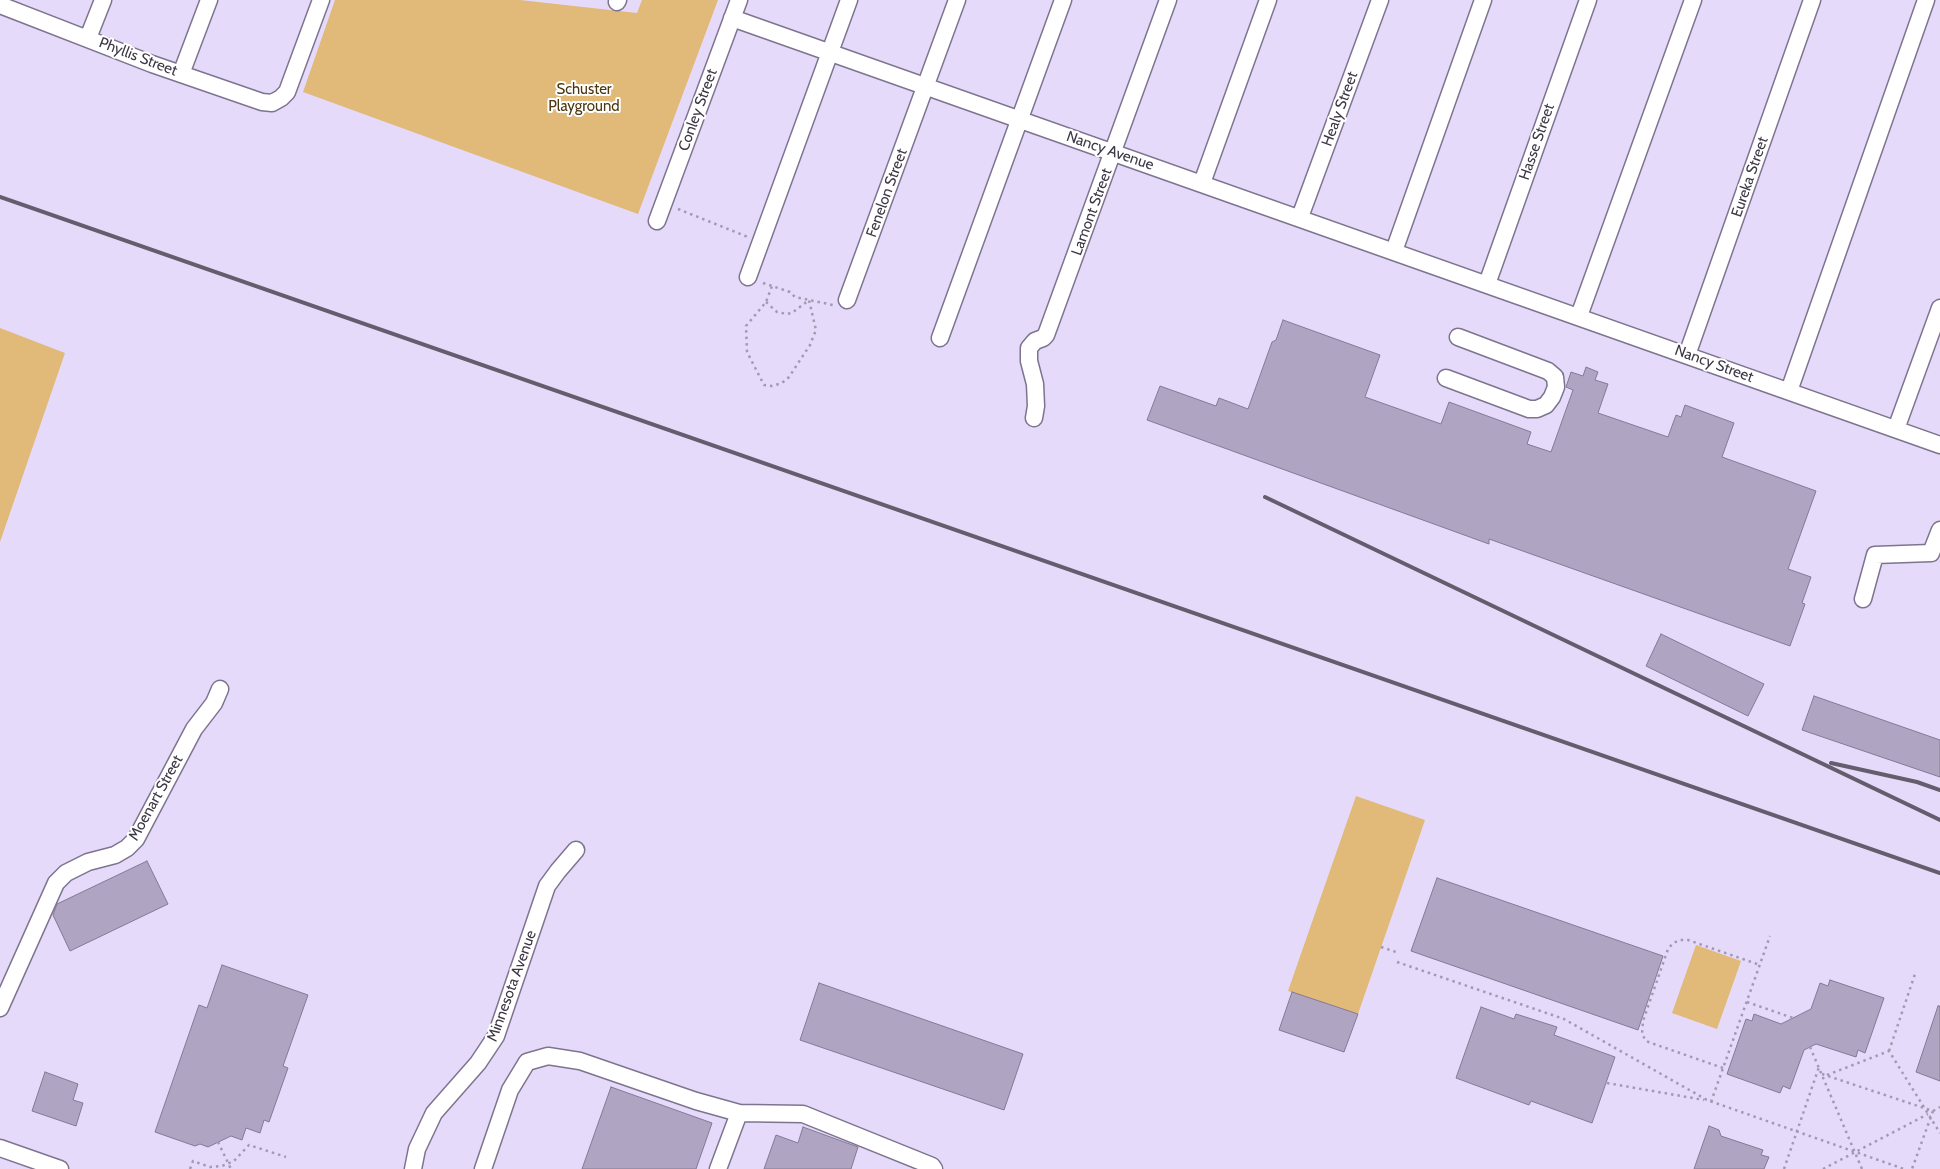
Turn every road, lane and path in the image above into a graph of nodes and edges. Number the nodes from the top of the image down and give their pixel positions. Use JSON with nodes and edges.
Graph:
{"nodes":[{"id":1,"x":103,"y":0,"type":"edge"},
{"id":2,"x":209,"y":0,"type":"edge"},
{"id":3,"x":321,"y":0,"type":"edge"},
{"id":4,"x":739,"y":0,"type":"edge"},
{"id":5,"x":849,"y":0,"type":"edge"},
{"id":6,"x":958,"y":0,"type":"edge"},
{"id":7,"x":1063,"y":0,"type":"edge"},
{"id":8,"x":1168,"y":0,"type":"edge"},
{"id":9,"x":1268,"y":0,"type":"edge"},
{"id":10,"x":1380,"y":0,"type":"edge"},
{"id":11,"x":1483,"y":0,"type":"edge"},
{"id":12,"x":1588,"y":0,"type":"edge"},
{"id":13,"x":1693,"y":0,"type":"edge"},
{"id":14,"x":1812,"y":0,"type":"edge"},
{"id":15,"x":1926,"y":0,"type":"edge"},
{"id":16,"x":0,"y":5,"type":"edge"},
{"id":17,"x":732,"y":18,"type":"junction"},
{"id":18,"x":88,"y":38,"type":"junction"},
{"id":19,"x":830,"y":52,"type":"junction"},
{"id":20,"x":181,"y":74,"type":"junction"},
{"id":21,"x":926,"y":86,"type":"junction"},
{"id":22,"x":1020,"y":119,"type":"junction"},
{"id":23,"x":1113,"y":152,"type":"junction"},
{"id":24,"x":1202,"y":183,"type":"junction"},
{"id":25,"x":666,"y":196,"type":"junction"},
{"id":26,"x":1300,"y":217,"type":"junction"},
{"id":27,"x":657,"y":221,"type":"dead end"},
{"id":28,"x":760,"y":242,"type":"junction"},
{"id":29,"x":1394,"y":251,"type":"junction"},
{"id":30,"x":748,"y":277,"type":"joint"},
{"id":31,"x":1487,"y":284,"type":"junction"},
{"id":32,"x":772,"y":286,"type":"junction"},
{"id":33,"x":809,"y":300,"type":"junction"},
{"id":34,"x":848,"y":300,"type":"joint"},
{"id":35,"x":766,"y":302,"type":"junction"},
{"id":36,"x":1940,"y":308,"type":"edge"},
{"id":37,"x":1579,"y":316,"type":"junction"},
{"id":38,"x":1458,"y":337,"type":"dead end"},
{"id":39,"x":940,"y":338,"type":"dead end"},
{"id":40,"x":1687,"y":354,"type":"junction"},
{"id":41,"x":1446,"y":378,"type":"dead end"},
{"id":42,"x":1789,"y":391,"type":"junction"},
{"id":43,"x":1034,"y":418,"type":"dead end"},
{"id":44,"x":1896,"y":429,"type":"junction"},
{"id":45,"x":1940,"y":445,"type":"edge"},
{"id":46,"x":1940,"y":530,"type":"edge"},
{"id":47,"x":1863,"y":599,"type":"dead end"},
{"id":48,"x":220,"y":689,"type":"dead end"},
{"id":49,"x":576,"y":850,"type":"dead end"},
{"id":50,"x":1770,"y":936,"type":"dead end"},
{"id":51,"x":1381,"y":947,"type":"dead end"},
{"id":52,"x":1399,"y":953,"type":"dead end"},
{"id":53,"x":1397,"y":962,"type":"dead end"},
{"id":54,"x":1760,"y":965,"type":"junction"},
{"id":55,"x":1914,"y":974,"type":"dead end"},
{"id":56,"x":1747,"y":1002,"type":"junction"},
{"id":57,"x":0,"y":1008,"type":"edge"},
{"id":58,"x":1793,"y":1018,"type":"dead end"},
{"id":59,"x":1810,"y":1047,"type":"dead end"},
{"id":60,"x":1889,"y":1050,"type":"junction"},
{"id":61,"x":1819,"y":1067,"type":"junction"},
{"id":62,"x":1724,"y":1068,"type":"junction"},
{"id":63,"x":1824,"y":1075,"type":"junction"},
{"id":64,"x":1606,"y":1083,"type":"dead end"},
{"id":65,"x":1707,"y":1100,"type":"junction"},
{"id":66,"x":1712,"y":1102,"type":"junction"},
{"id":67,"x":1940,"y":1107,"type":"edge"},
{"id":68,"x":1925,"y":1108,"type":"junction"},
{"id":69,"x":1933,"y":1111,"type":"junction"},
{"id":70,"x":739,"y":1113,"type":"junction"},
{"id":71,"x":1928,"y":1113,"type":"junction"},
{"id":72,"x":1930,"y":1118,"type":"junction"},
{"id":73,"x":1796,"y":1132,"type":"junction"},
{"id":74,"x":1940,"y":1133,"type":"edge"},
{"id":75,"x":218,"y":1142,"type":"dead end"},
{"id":76,"x":0,"y":1148,"type":"edge"},
{"id":77,"x":1855,"y":1152,"type":"junction"},
{"id":78,"x":286,"y":1157,"type":"dead end"},
{"id":79,"x":228,"y":1163,"type":"junction"},
{"id":80,"x":60,"y":1169,"type":"edge"},
{"id":81,"x":190,"y":1169,"type":"edge"},
{"id":82,"x":231,"y":1169,"type":"edge"},
{"id":83,"x":412,"y":1169,"type":"edge"},
{"id":84,"x":482,"y":1169,"type":"edge"},
{"id":85,"x":718,"y":1169,"type":"edge"},
{"id":86,"x":934,"y":1169,"type":"edge"},
{"id":87,"x":1784,"y":1169,"type":"edge"},
{"id":88,"x":1823,"y":1169,"type":"edge"},
{"id":89,"x":1862,"y":1169,"type":"edge"},
{"id":90,"x":1904,"y":1169,"type":"edge"},
{"id":91,"x":1912,"y":1169,"type":"edge"}],
"edges":[{"from":1,"to":18,"type":"street"},
{"from":2,"to":20,"type":"street"},
{"from":3,"to":20,"type":"street","name":"Phyllis Street"},
{"from":4,"to":17,"type":"street","name":"Conley Street"},
{"from":5,"to":19,"type":"street"},
{"from":6,"to":21,"type":"street","name":"Fenelon Street"},
{"from":7,"to":22,"type":"street"},
{"from":8,"to":23,"type":"street","name":"Lamont Street"},
{"from":9,"to":24,"type":"street"},
{"from":10,"to":26,"type":"street","name":"Healy Street"},
{"from":11,"to":29,"type":"street"},
{"from":12,"to":31,"type":"street","name":"Hasse Street"},
{"from":13,"to":37,"type":"street"},
{"from":14,"to":40,"type":"street","name":"Eureka Street"},
{"from":15,"to":42,"type":"street"},
{"from":16,"to":18,"type":"street","name":"Phyllis Street"},
{"from":17,"to":19,"type":"street","name":"Nancy Avenue"},
{"from":17,"to":25,"type":"street","name":"Conley Street"},
{"from":18,"to":20,"type":"street","name":"Phyllis Street"},
{"from":19,"to":21,"type":"street","name":"Nancy Avenue"},
{"from":19,"to":28,"type":"street"},
{"from":21,"to":22,"type":"street","name":"Nancy Avenue"},
{"from":21,"to":34,"type":"street","name":"Fenelon Street"},
{"from":22,"to":23,"type":"street","name":"Nancy Avenue"},
{"from":22,"to":39,"type":"street"},
{"from":23,"to":24,"type":"street","name":"Nancy Avenue"},
{"from":23,"to":43,"type":"street","name":"Lamont Street"},
{"from":24,"to":26,"type":"street","name":"Nancy Avenue"},
{"from":25,"to":27,"type":"street","name":"Conley Street"},
{"from":25,"to":28,"type":"path"},
{"from":26,"to":29,"type":"street","name":"Nancy Avenue"},
{"from":28,"to":30,"type":"street"},
{"from":29,"to":31,"type":"street","name":"Nancy Avenue"},
{"from":30,"to":32,"type":"path"},
{"from":31,"to":37,"type":"street","name":"Nancy Street"},
{"from":32,"to":33,"type":"path"},
{"from":32,"to":35,"type":"path"},
{"from":33,"to":34,"type":"path"},
{"from":33,"to":35,"type":"path"},
{"from":33,"to":35,"type":"path"},
{"from":36,"to":44,"type":"street"},
{"from":37,"to":40,"type":"street","name":"Nancy Street"},
{"from":38,"to":41,"type":"street"},
{"from":40,"to":42,"type":"street","name":"Nancy Street"},
{"from":42,"to":44,"type":"street","name":"Nancy Street"},
{"from":44,"to":45,"type":"street","name":"Nancy Street"},
{"from":46,"to":47,"type":"street"},
{"from":48,"to":57,"type":"street","name":"Moenart Street"},
{"from":49,"to":83,"type":"street","name":"Minnesota Avenue"},
{"from":50,"to":54,"type":"path"},
{"from":51,"to":52,"type":"path"},
{"from":53,"to":65,"type":"path"},
{"from":54,"to":56,"type":"path"},
{"from":54,"to":62,"type":"path"},
{"from":55,"to":60,"type":"path"},
{"from":56,"to":58,"type":"path"},
{"from":56,"to":62,"type":"path"},
{"from":59,"to":61,"type":"path"},
{"from":60,"to":63,"type":"path"},
{"from":60,"to":68,"type":"path"},
{"from":61,"to":63,"type":"path"},
{"from":61,"to":73,"type":"path"},
{"from":62,"to":66,"type":"path"},
{"from":63,"to":68,"type":"path"},
{"from":63,"to":77,"type":"path"},
{"from":64,"to":65,"type":"path"},
{"from":65,"to":66,"type":"path"},
{"from":66,"to":73,"type":"path"},
{"from":67,"to":69,"type":"path"},
{"from":68,"to":69,"type":"path"},
{"from":68,"to":71,"type":"path"},
{"from":69,"to":71,"type":"path"},
{"from":69,"to":72,"type":"path"},
{"from":70,"to":84,"type":"street"},
{"from":70,"to":85,"type":"street"},
{"from":70,"to":86,"type":"street"},
{"from":71,"to":72,"type":"path"},
{"from":71,"to":77,"type":"path"},
{"from":72,"to":74,"type":"path"},
{"from":72,"to":91,"type":"path"},
{"from":73,"to":77,"type":"path"},
{"from":73,"to":87,"type":"path"},
{"from":75,"to":79,"type":"path"},
{"from":76,"to":80,"type":"street"},
{"from":77,"to":88,"type":"path"},
{"from":77,"to":89,"type":"path"},
{"from":77,"to":90,"type":"path"},
{"from":78,"to":79,"type":"path"},
{"from":79,"to":81,"type":"path"},
{"from":79,"to":82,"type":"path"}]}
